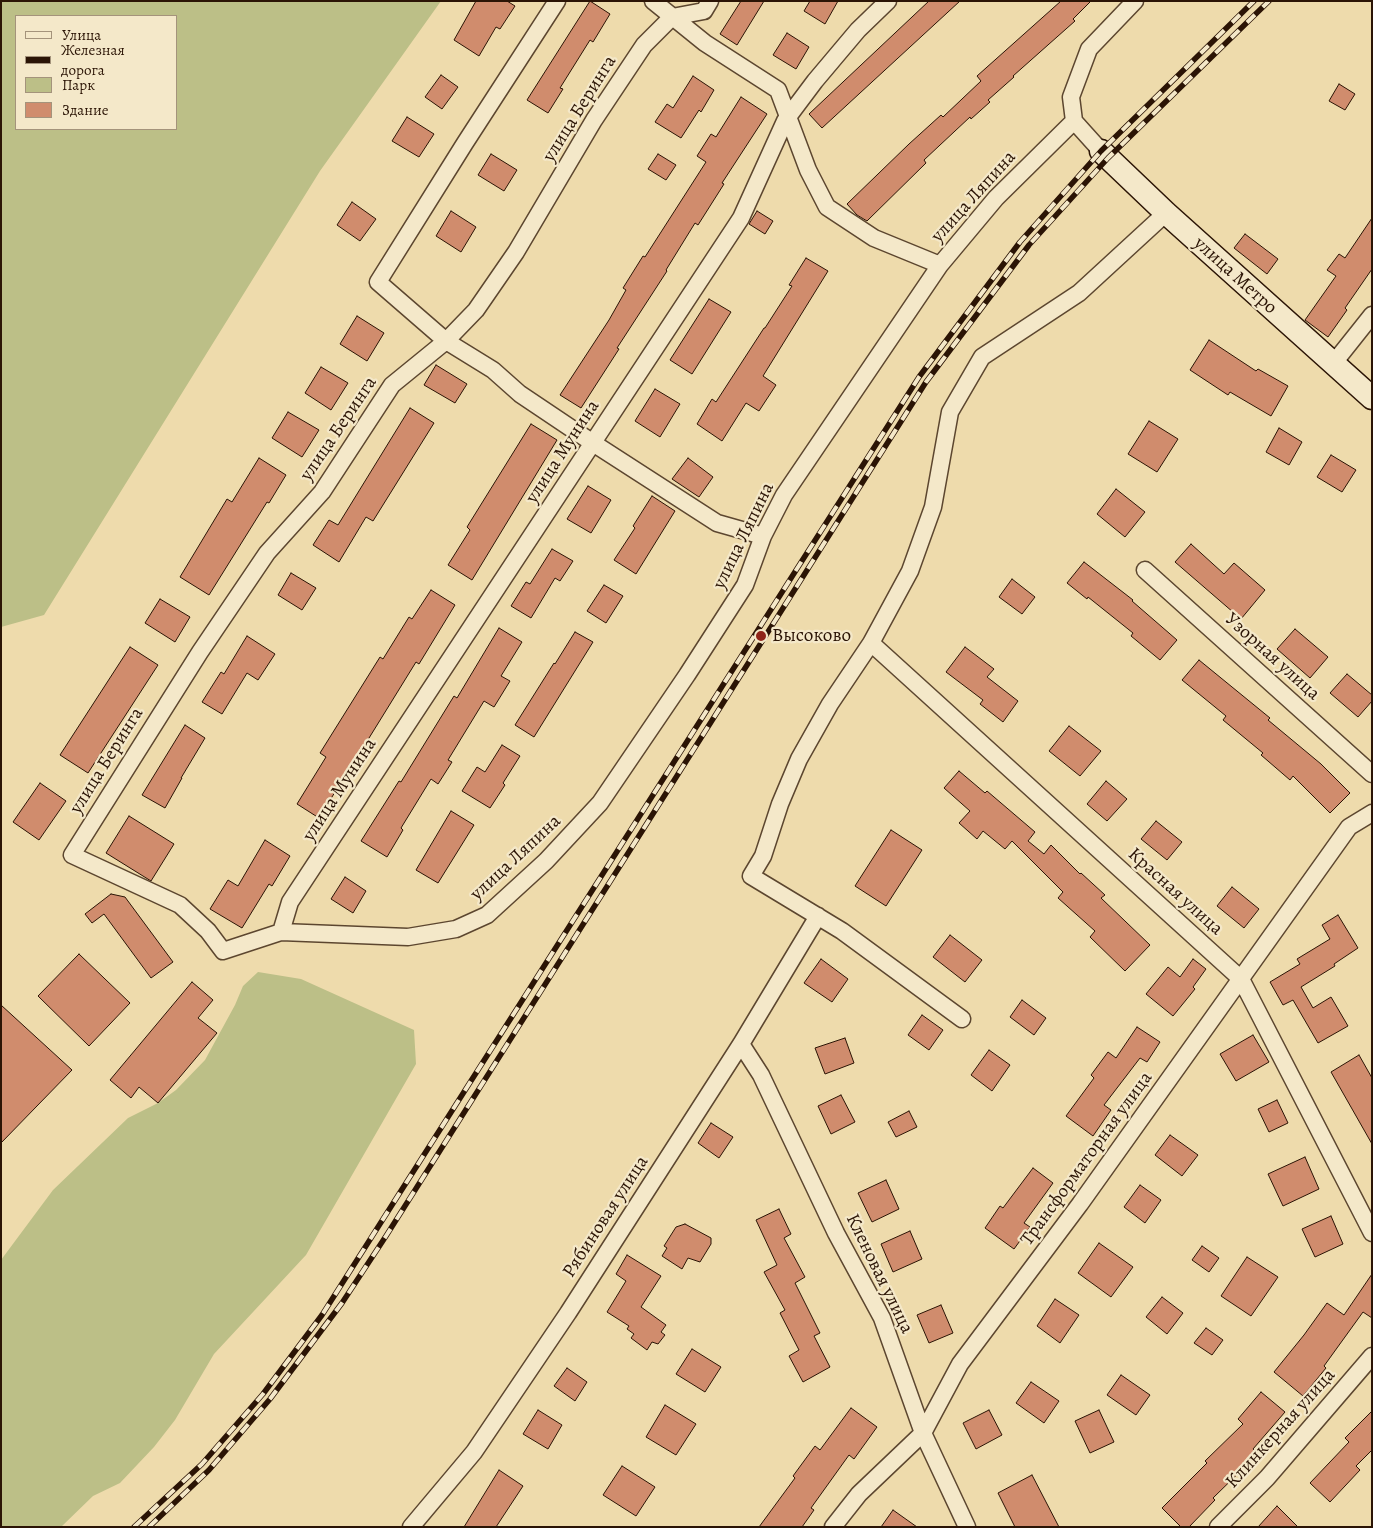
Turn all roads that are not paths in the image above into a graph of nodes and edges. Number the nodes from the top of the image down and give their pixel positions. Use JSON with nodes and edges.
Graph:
{"nodes":[{"id":1,"x":557,"y":1,"type":"edge"},
{"id":2,"x":653,"y":1,"type":"edge"},
{"id":3,"x":710,"y":1,"type":"edge"},
{"id":4,"x":888,"y":1,"type":"edge"},
{"id":5,"x":1135,"y":1,"type":"edge"},
{"id":6,"x":672,"y":17,"type":"junction"},
{"id":7,"x":789,"y":116,"type":"junction"},
{"id":8,"x":1074,"y":121,"type":"junction"},
{"id":9,"x":1101,"y":151,"type":"joint"},
{"id":10,"x":1166,"y":213,"type":"junction"},
{"id":11,"x":940,"y":265,"type":"junction"},
{"id":12,"x":1372,"y":315,"type":"edge"},
{"id":13,"x":446,"y":341,"type":"junction"},
{"id":14,"x":1333,"y":364,"type":"junction"},
{"id":15,"x":1372,"y":398,"type":"edge"},
{"id":16,"x":593,"y":443,"type":"junction"},
{"id":17,"x":763,"y":536,"type":"junction"},
{"id":18,"x":1146,"y":570,"type":"dead end"},
{"id":19,"x":871,"y":643,"type":"junction"},
{"id":20,"x":1372,"y":774,"type":"edge"},
{"id":21,"x":1372,"y":813,"type":"edge"},
{"id":22,"x":818,"y":916,"type":"junction"},
{"id":23,"x":281,"y":932,"type":"junction"},
{"id":24,"x":1241,"y":979,"type":"junction"},
{"id":25,"x":962,"y":1019,"type":"dead end"},
{"id":26,"x":741,"y":1044,"type":"junction"},
{"id":27,"x":1372,"y":1233,"type":"edge"},
{"id":28,"x":1372,"y":1356,"type":"edge"},
{"id":29,"x":923,"y":1433,"type":"junction"},
{"id":30,"x":411,"y":1527,"type":"edge"},
{"id":31,"x":833,"y":1527,"type":"edge"},
{"id":32,"x":967,"y":1527,"type":"edge"},
{"id":33,"x":1218,"y":1527,"type":"edge"}],
"edges":[{"from":1,"to":13,"type":"street"},
{"from":2,"to":6,"type":"street"},
{"from":3,"to":6,"type":"street"},
{"from":4,"to":7,"type":"street","name":"улица Мунина"},
{"from":5,"to":8,"type":"street"},
{"from":6,"to":7,"type":"street"},
{"from":6,"to":13,"type":"street","name":"улица Беринга"},
{"from":7,"to":11,"type":"street"},
{"from":7,"to":16,"type":"street","name":"улица Мунина"},
{"from":8,"to":9,"type":"street"},
{"from":8,"to":11,"type":"street","name":"улица Ляпина"},
{"from":9,"to":10,"type":"street","name":"улица Метро"},
{"from":10,"to":14,"type":"street","name":"улица Метро"},
{"from":10,"to":19,"type":"street"},
{"from":11,"to":17,"type":"street","name":"улица Ляпина"},
{"from":12,"to":14,"type":"street"},
{"from":13,"to":16,"type":"street"},
{"from":13,"to":23,"type":"street","name":"улица Беринга"},
{"from":14,"to":15,"type":"street","name":"улица Метро"},
{"from":16,"to":17,"type":"street"},
{"from":16,"to":23,"type":"street","name":"улица Мунина"},
{"from":17,"to":23,"type":"street","name":"улица Ляпина"},
{"from":18,"to":20,"type":"street","name":"Узорная улица"},
{"from":19,"to":22,"type":"street"},
{"from":19,"to":24,"type":"street","name":"Красная улица"},
{"from":21,"to":24,"type":"street","name":"Трансформаторная улица"},
{"from":22,"to":25,"type":"street"},
{"from":22,"to":26,"type":"street","name":"Рябиновая улица"},
{"from":24,"to":27,"type":"street","name":"Красная улица"},
{"from":24,"to":29,"type":"street","name":"Трансформаторная улица"},
{"from":26,"to":29,"type":"street","name":"Кленовая улица"},
{"from":26,"to":30,"type":"street","name":"Рябиновая улица"},
{"from":28,"to":33,"type":"street","name":"Клинкерная улица"},
{"from":29,"to":31,"type":"street","name":"Трансформаторная улица"},
{"from":29,"to":32,"type":"street","name":"Кленовая улица"}]}
